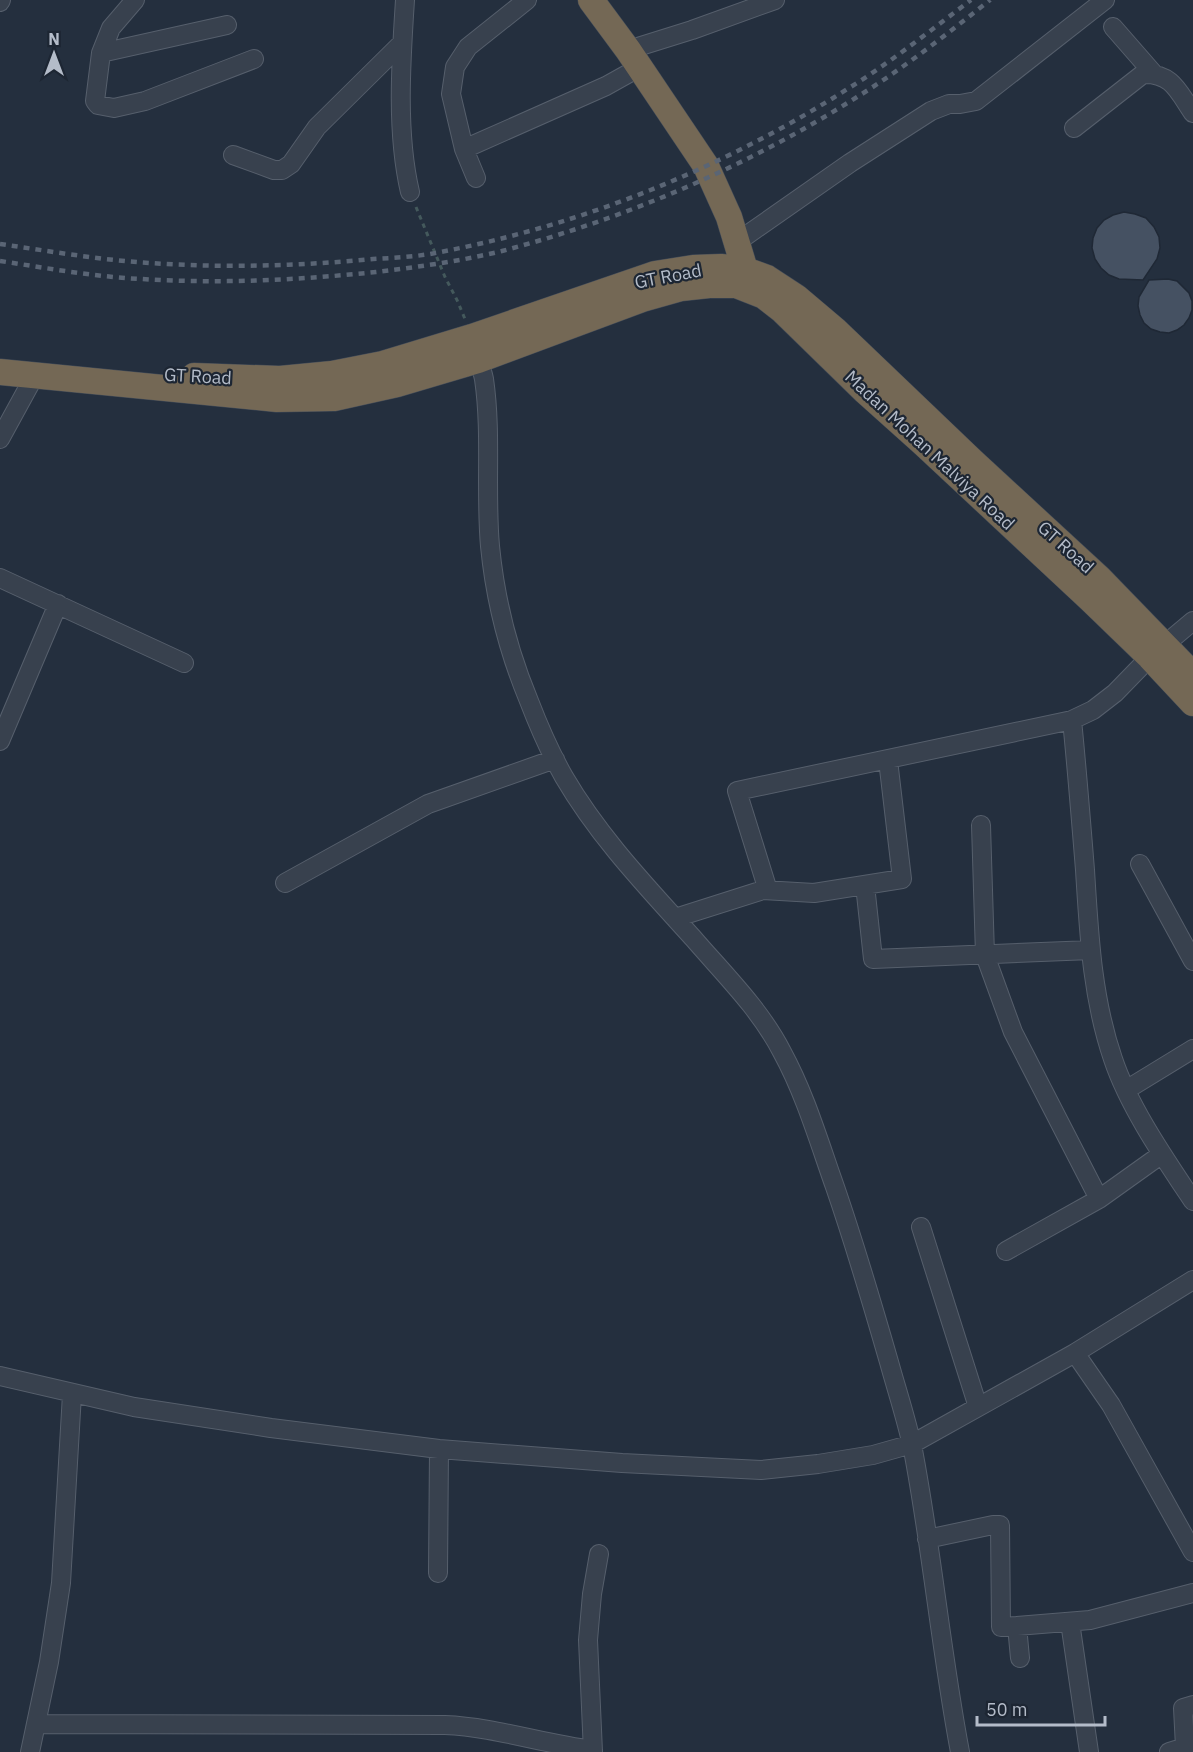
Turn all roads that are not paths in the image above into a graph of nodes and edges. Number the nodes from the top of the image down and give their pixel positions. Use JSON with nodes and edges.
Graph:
{"nodes":[{"id":1,"x":135,"y":0,"type":"edge"},
{"id":2,"x":405,"y":0,"type":"edge"},
{"id":3,"x":527,"y":0,"type":"edge"},
{"id":4,"x":591,"y":0,"type":"edge"},
{"id":5,"x":775,"y":0,"type":"edge"},
{"id":6,"x":1105,"y":0,"type":"edge"},
{"id":7,"x":227,"y":25,"type":"dead end"},
{"id":8,"x":1113,"y":27,"type":"dead end"},
{"id":9,"x":402,"y":44,"type":"junction"},
{"id":10,"x":101,"y":53,"type":"junction"},
{"id":11,"x":254,"y":59,"type":"dead end"},
{"id":12,"x":634,"y":59,"type":"junction"},
{"id":13,"x":1154,"y":74,"type":"junction"},
{"id":14,"x":1193,"y":113,"type":"edge"},
{"id":15,"x":1074,"y":128,"type":"dead end"},
{"id":16,"x":464,"y":149,"type":"junction"},
{"id":17,"x":233,"y":155,"type":"dead end"},
{"id":18,"x":476,"y":178,"type":"dead end"},
{"id":19,"x":410,"y":192,"type":"road end"},
{"id":20,"x":737,"y":242,"type":"junction"},
{"id":21,"x":741,"y":277,"type":"junction"},
{"id":22,"x":475,"y":349,"type":"junction"},
{"id":23,"x":0,"y":356,"type":"edge"},
{"id":24,"x":0,"y":372,"type":"edge"},
{"id":25,"x":35,"y":375,"type":"junction"},
{"id":26,"x":0,"y":439,"type":"edge"},
{"id":27,"x":0,"y":578,"type":"edge"},
{"id":28,"x":58,"y":604,"type":"junction"},
{"id":29,"x":1193,"y":621,"type":"edge"},
{"id":30,"x":1157,"y":651,"type":"junction"},
{"id":31,"x":184,"y":663,"type":"dead end"},
{"id":32,"x":1193,"y":675,"type":"edge"},
{"id":33,"x":1193,"y":703,"type":"edge"},
{"id":34,"x":1072,"y":720,"type":"junction"},
{"id":35,"x":0,"y":741,"type":"edge"},
{"id":36,"x":555,"y":759,"type":"junction"},
{"id":37,"x":888,"y":760,"type":"junction"},
{"id":38,"x":981,"y":825,"type":"dead end"},
{"id":39,"x":1140,"y":864,"type":"dead end"},
{"id":40,"x":285,"y":883,"type":"dead end"},
{"id":41,"x":866,"y":885,"type":"junction"},
{"id":42,"x":763,"y":890,"type":"junction"},
{"id":43,"x":675,"y":918,"type":"junction"},
{"id":44,"x":1090,"y":950,"type":"junction"},
{"id":45,"x":985,"y":955,"type":"junction"},
{"id":46,"x":1193,"y":961,"type":"edge"},
{"id":47,"x":1193,"y":1049,"type":"edge"},
{"id":48,"x":1126,"y":1090,"type":"junction"},
{"id":49,"x":1162,"y":1154,"type":"junction"},
{"id":50,"x":1099,"y":1199,"type":"junction"},
{"id":51,"x":1193,"y":1202,"type":"edge"},
{"id":52,"x":921,"y":1227,"type":"dead end"},
{"id":53,"x":1006,"y":1251,"type":"dead end"},
{"id":54,"x":1193,"y":1280,"type":"edge"},
{"id":55,"x":1075,"y":1353,"type":"junction"},
{"id":56,"x":0,"y":1376,"type":"edge"},
{"id":57,"x":72,"y":1394,"type":"junction"},
{"id":58,"x":978,"y":1407,"type":"junction"},
{"id":59,"x":912,"y":1444,"type":"junction"},
{"id":60,"x":439,"y":1449,"type":"junction"},
{"id":61,"x":927,"y":1539,"type":"junction"},
{"id":62,"x":1193,"y":1552,"type":"edge"},
{"id":63,"x":599,"y":1554,"type":"dead end"},
{"id":64,"x":438,"y":1573,"type":"dead end"},
{"id":65,"x":1193,"y":1593,"type":"edge"},
{"id":66,"x":1070,"y":1622,"type":"junction"},
{"id":67,"x":1017,"y":1626,"type":"junction"},
{"id":68,"x":1020,"y":1658,"type":"dead end"},
{"id":69,"x":1193,"y":1705,"type":"edge"},
{"id":70,"x":37,"y":1724,"type":"junction"},
{"id":71,"x":593,"y":1751,"type":"edge"},
{"id":72,"x":30,"y":1752,"type":"edge"},
{"id":73,"x":960,"y":1752,"type":"edge"},
{"id":74,"x":1089,"y":1752,"type":"edge"},
{"id":75,"x":1169,"y":1752,"type":"edge"}],
"edges":[{"from":1,"to":10,"type":"street"},
{"from":2,"to":9,"type":"street"},
{"from":3,"to":16,"type":"street"},
{"from":4,"to":12,"type":"highway"},
{"from":5,"to":12,"type":"street"},
{"from":6,"to":20,"type":"street"},
{"from":7,"to":10,"type":"street"},
{"from":8,"to":13,"type":"street"},
{"from":9,"to":17,"type":"street"},
{"from":9,"to":19,"type":"street"},
{"from":10,"to":11,"type":"street"},
{"from":12,"to":16,"type":"street"},
{"from":12,"to":20,"type":"highway"},
{"from":13,"to":14,"type":"street"},
{"from":13,"to":15,"type":"street"},
{"from":16,"to":18,"type":"street"},
{"from":20,"to":21,"type":"highway"},
{"from":21,"to":22,"type":"highway","name":"GT Road"},
{"from":21,"to":30,"type":"highway","name":"GT Road"},
{"from":22,"to":23,"type":"highway","name":"GT Road"},
{"from":22,"to":25,"type":"highway","name":"GT Road"},
{"from":22,"to":36,"type":"street"},
{"from":24,"to":25,"type":"highway","name":"GT Road"},
{"from":25,"to":26,"type":"street"},
{"from":27,"to":28,"type":"street"},
{"from":28,"to":31,"type":"street"},
{"from":28,"to":35,"type":"street"},
{"from":29,"to":30,"type":"street"},
{"from":30,"to":32,"type":"highway","name":"GT Road"},
{"from":30,"to":33,"type":"highway"},
{"from":30,"to":34,"type":"street"},
{"from":34,"to":37,"type":"street"},
{"from":34,"to":44,"type":"street"},
{"from":36,"to":40,"type":"street"},
{"from":36,"to":43,"type":"street"},
{"from":37,"to":41,"type":"street"},
{"from":37,"to":42,"type":"street"},
{"from":38,"to":45,"type":"street"},
{"from":39,"to":46,"type":"street"},
{"from":41,"to":42,"type":"street"},
{"from":41,"to":45,"type":"street"},
{"from":42,"to":43,"type":"street"},
{"from":43,"to":59,"type":"street"},
{"from":44,"to":45,"type":"street"},
{"from":44,"to":48,"type":"street"},
{"from":45,"to":50,"type":"street"},
{"from":47,"to":48,"type":"street"},
{"from":48,"to":49,"type":"street"},
{"from":49,"to":50,"type":"street"},
{"from":49,"to":51,"type":"street"},
{"from":50,"to":53,"type":"street"},
{"from":52,"to":58,"type":"street"},
{"from":54,"to":55,"type":"street"},
{"from":55,"to":58,"type":"street"},
{"from":55,"to":62,"type":"street"},
{"from":56,"to":57,"type":"street"},
{"from":57,"to":60,"type":"street"},
{"from":57,"to":70,"type":"street"},
{"from":58,"to":59,"type":"street"},
{"from":59,"to":60,"type":"street"},
{"from":59,"to":61,"type":"street"},
{"from":60,"to":64,"type":"street"},
{"from":61,"to":67,"type":"street"},
{"from":61,"to":73,"type":"street"},
{"from":63,"to":71,"type":"street"},
{"from":65,"to":66,"type":"street"},
{"from":66,"to":67,"type":"street"},
{"from":66,"to":74,"type":"street"},
{"from":67,"to":68,"type":"street"},
{"from":69,"to":75,"type":"street"},
{"from":70,"to":71,"type":"street"},
{"from":70,"to":72,"type":"street"}]}
